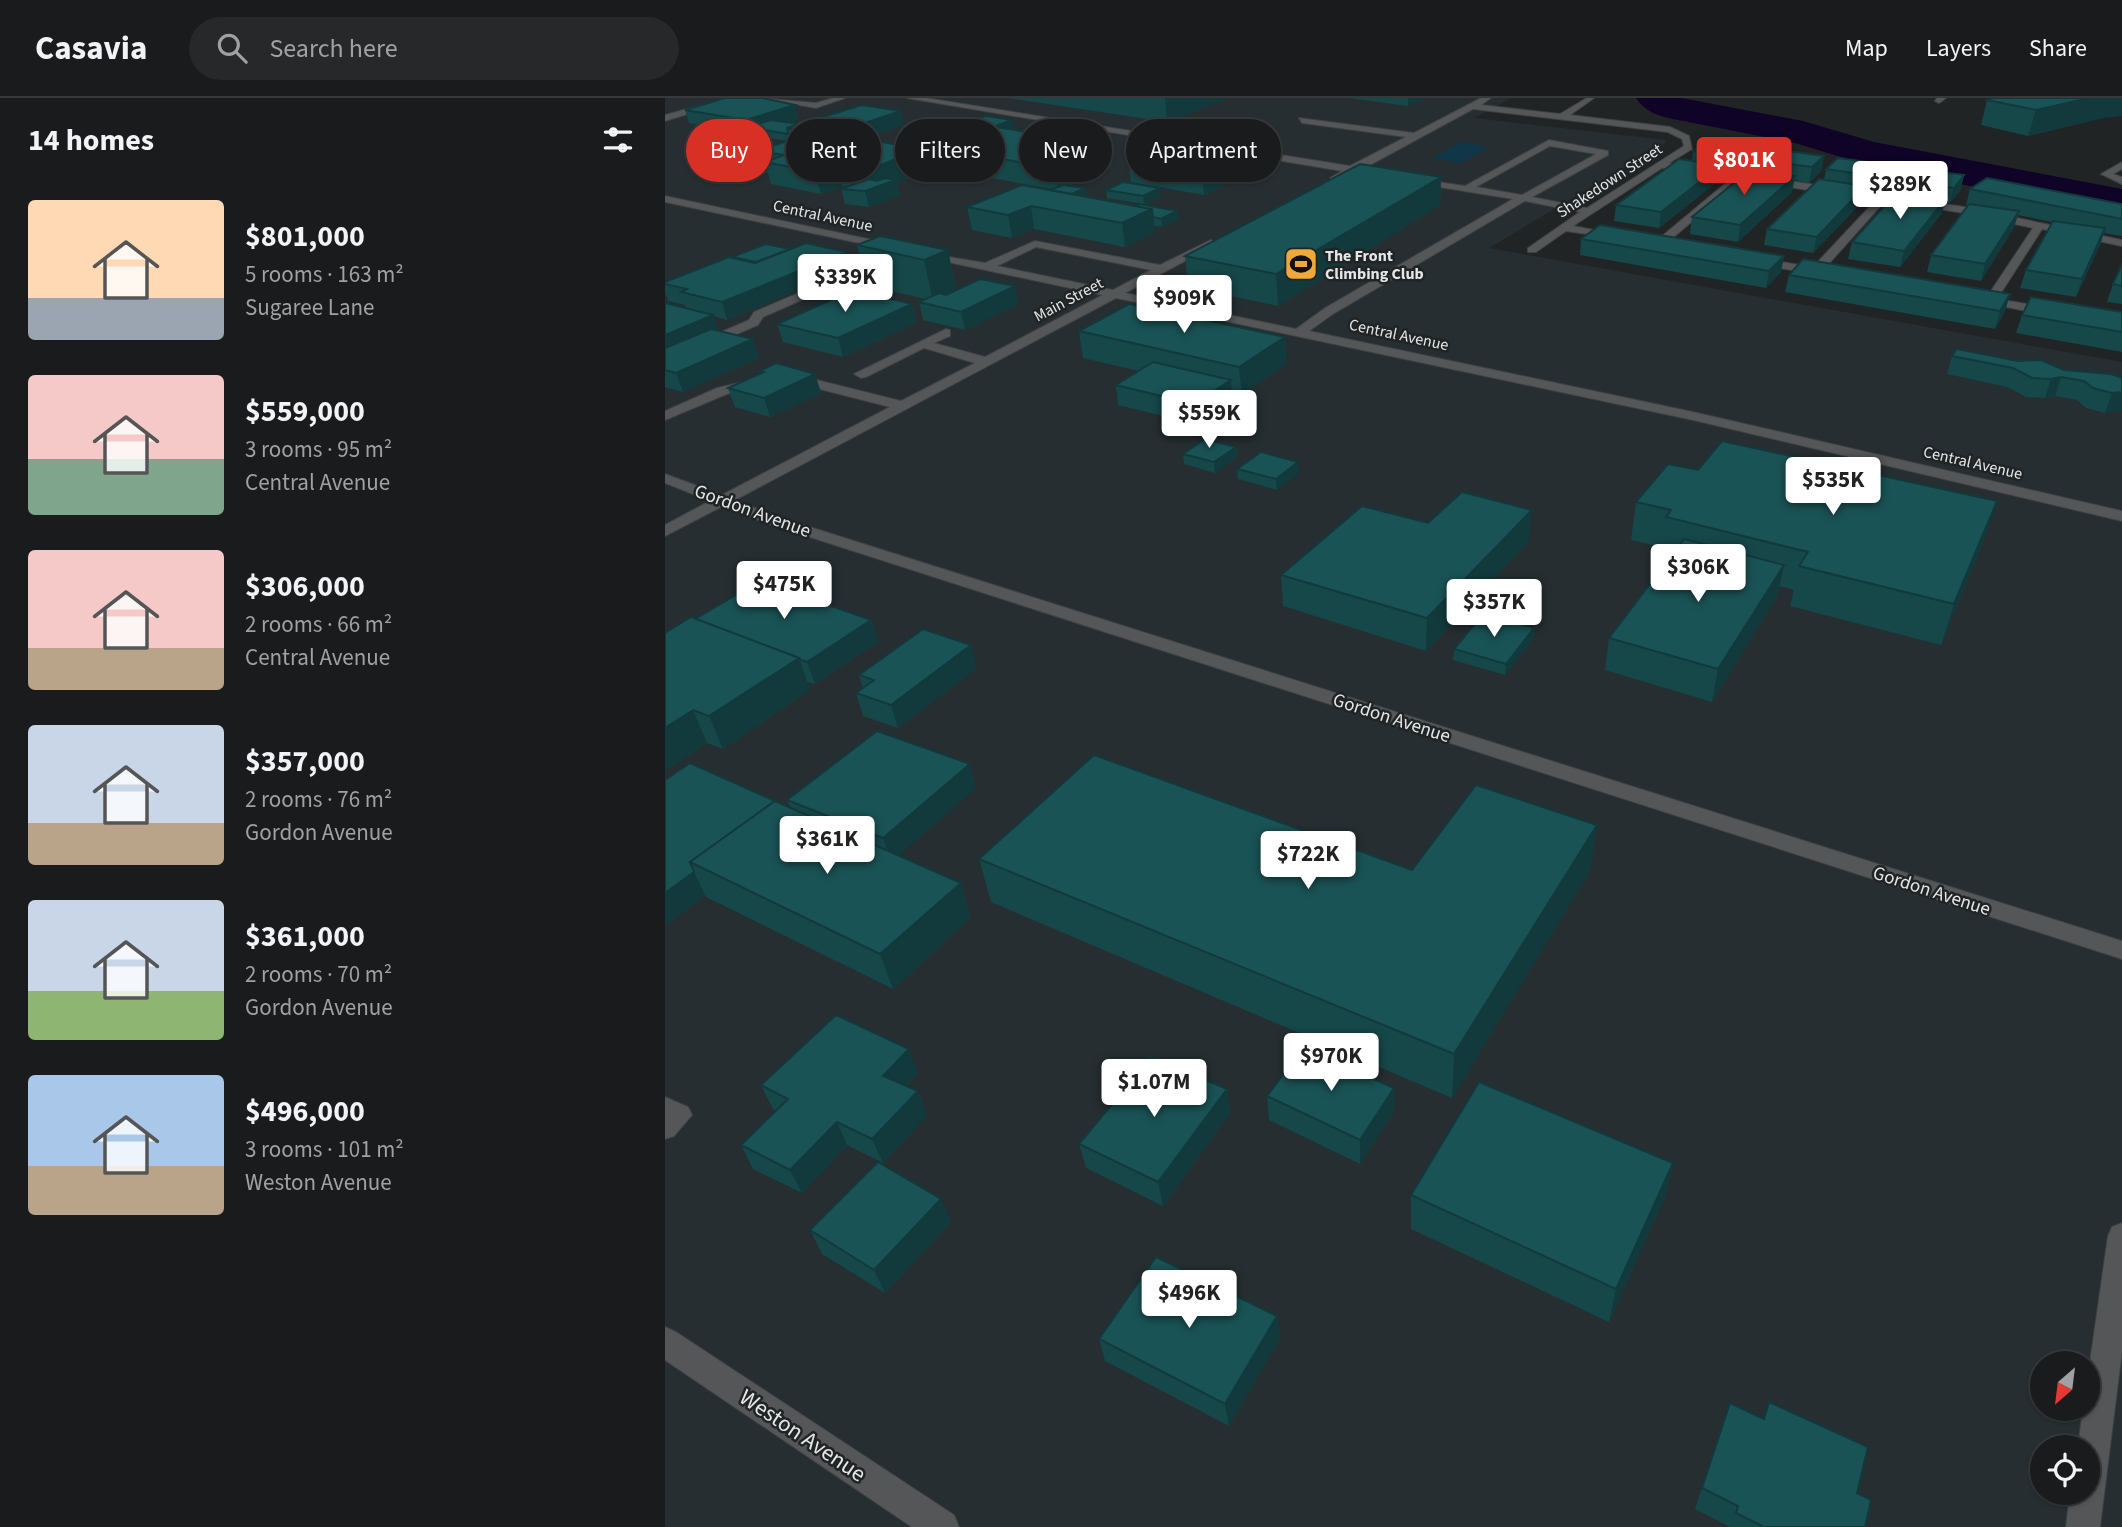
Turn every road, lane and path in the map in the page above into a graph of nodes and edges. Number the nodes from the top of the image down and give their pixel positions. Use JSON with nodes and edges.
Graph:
{"nodes":[{"id":1,"x":736,"y":98,"type":"edge"},
{"id":2,"x":764,"y":98,"type":"edge"},
{"id":3,"x":841,"y":98,"type":"edge"},
{"id":4,"x":911,"y":98,"type":"edge"},
{"id":5,"x":948,"y":98,"type":"edge"},
{"id":6,"x":1485,"y":98,"type":"edge"},
{"id":7,"x":1591,"y":99,"type":"edge"},
{"id":8,"x":936,"y":102,"type":"junction"},
{"id":9,"x":1472,"y":106,"type":"junction"},
{"id":10,"x":665,"y":118,"type":"edge"},
{"id":11,"x":1560,"y":118,"type":"junction"},
{"id":12,"x":1302,"y":120,"type":"dead end"},
{"id":13,"x":1415,"y":136,"type":"junction"},
{"id":14,"x":1661,"y":165,"type":"junction"},
{"id":15,"x":2122,"y":165,"type":"edge"},
{"id":16,"x":1351,"y":169,"type":"junction"},
{"id":17,"x":1365,"y":172,"type":"edge"},
{"id":18,"x":1739,"y":177,"type":"junction"},
{"id":19,"x":1403,"y":179,"type":"edge"},
{"id":20,"x":2122,"y":181,"type":"edge"},
{"id":21,"x":1327,"y":182,"type":"edge"},
{"id":22,"x":1466,"y":189,"type":"junction"},
{"id":23,"x":1523,"y":198,"type":"junction"},
{"id":24,"x":1883,"y":198,"type":"junction"},
{"id":25,"x":665,"y":200,"type":"edge"},
{"id":26,"x":1589,"y":211,"type":"junction"},
{"id":27,"x":2040,"y":225,"type":"junction"},
{"id":28,"x":1564,"y":228,"type":"junction"},
{"id":29,"x":1221,"y":238,"type":"edge"},
{"id":30,"x":1632,"y":239,"type":"edge"},
{"id":31,"x":1646,"y":242,"type":"edge"},
{"id":32,"x":2122,"y":243,"type":"edge"},
{"id":33,"x":1659,"y":244,"type":"junction"},
{"id":34,"x":1672,"y":246,"type":"edge"},
{"id":35,"x":906,"y":250,"type":"junction"},
{"id":36,"x":1532,"y":250,"type":"dead end"},
{"id":37,"x":1738,"y":258,"type":"edge"},
{"id":38,"x":986,"y":267,"type":"junction"},
{"id":39,"x":1161,"y":269,"type":"junction"},
{"id":40,"x":1817,"y":271,"type":"junction"},
{"id":41,"x":1830,"y":274,"type":"edge"},
{"id":42,"x":1115,"y":294,"type":"junction"},
{"id":43,"x":1964,"y":296,"type":"edge"},
{"id":44,"x":1990,"y":301,"type":"junction"},
{"id":45,"x":2069,"y":315,"type":"edge"},
{"id":46,"x":1301,"y":331,"type":"junction"},
{"id":47,"x":946,"y":333,"type":"edge"},
{"id":48,"x":922,"y":344,"type":"junction"},
{"id":49,"x":665,"y":361,"type":"edge"},
{"id":50,"x":987,"y":362,"type":"junction"},
{"id":51,"x":861,"y":374,"type":"dead end"},
{"id":52,"x":903,"y":406,"type":"junction"},
{"id":53,"x":665,"y":416,"type":"edge"},
{"id":54,"x":665,"y":478,"type":"edge"},
{"id":55,"x":724,"y":501,"type":"junction"},
{"id":56,"x":2122,"y":516,"type":"edge"},
{"id":57,"x":665,"y":531,"type":"edge"},
{"id":58,"x":2122,"y":950,"type":"edge"},
{"id":59,"x":665,"y":1108,"type":"edge"},
{"id":60,"x":665,"y":1128,"type":"edge"},
{"id":61,"x":2122,"y":1236,"type":"edge"},
{"id":62,"x":665,"y":1342,"type":"edge"},
{"id":63,"x":2096,"y":1435,"type":"edge"},
{"id":64,"x":2086,"y":1505,"type":"edge"},
{"id":65,"x":942,"y":1527,"type":"edge"},
{"id":66,"x":2083,"y":1527,"type":"edge"}],
"edges":[{"from":1,"to":10,"type":"street"},
{"from":2,"to":3,"type":"street"},
{"from":4,"to":8,"type":"street"},
{"from":5,"to":8,"type":"street"},
{"from":6,"to":9,"type":"street"},
{"from":7,"to":11,"type":"street"},
{"from":8,"to":16,"type":"street"},
{"from":9,"to":11,"type":"street","name":"Shakedown Street"},
{"from":9,"to":13,"type":"street"},
{"from":11,"to":14,"type":"street","name":"Shakedown Street"},
{"from":12,"to":13,"type":"street"},
{"from":13,"to":16,"type":"street"},
{"from":14,"to":18,"type":"street"},
{"from":14,"to":26,"type":"street","name":"Shakedown Street"},
{"from":15,"to":20,"type":"street"},
{"from":16,"to":17,"type":"street"},
{"from":16,"to":21,"type":"street"},
{"from":18,"to":24,"type":"street"},
{"from":18,"to":33,"type":"street"},
{"from":19,"to":22,"type":"street"},
{"from":22,"to":23,"type":"street"},
{"from":22,"to":23,"type":"street"},
{"from":23,"to":26,"type":"street"},
{"from":23,"to":46,"type":"street"},
{"from":24,"to":27,"type":"street"},
{"from":24,"to":40,"type":"street"},
{"from":25,"to":35,"type":"street","name":"Central Avenue"},
{"from":26,"to":28,"type":"street","name":"Shakedown Street"},
{"from":27,"to":32,"type":"street"},
{"from":27,"to":44,"type":"street"},
{"from":28,"to":30,"type":"street"},
{"from":28,"to":36,"type":"street","name":"Shakedown Street"},
{"from":29,"to":39,"type":"street","name":"Main Street"},
{"from":31,"to":33,"type":"street"},
{"from":33,"to":34,"type":"street"},
{"from":35,"to":38,"type":"street","name":"Central Avenue"},
{"from":35,"to":49,"type":"street"},
{"from":37,"to":40,"type":"street"},
{"from":38,"to":39,"type":"street"},
{"from":38,"to":42,"type":"street","name":"Central Avenue"},
{"from":39,"to":42,"type":"street","name":"Main Street"},
{"from":40,"to":41,"type":"street"},
{"from":42,"to":46,"type":"street","name":"Central Avenue"},
{"from":42,"to":50,"type":"street","name":"Main Street"},
{"from":43,"to":44,"type":"street"},
{"from":44,"to":45,"type":"street"},
{"from":46,"to":56,"type":"street","name":"Central Avenue"},
{"from":47,"to":48,"type":"street"},
{"from":48,"to":50,"type":"street"},
{"from":48,"to":51,"type":"street"},
{"from":50,"to":52,"type":"street","name":"Main Street"},
{"from":52,"to":53,"type":"street"},
{"from":52,"to":55,"type":"street","name":"Main Street"},
{"from":54,"to":55,"type":"street","name":"Gordon Avenue"},
{"from":55,"to":57,"type":"street","name":"Main Street"},
{"from":55,"to":58,"type":"street","name":"Gordon Avenue"},
{"from":59,"to":60,"type":"street"},
{"from":61,"to":63,"type":"street"},
{"from":62,"to":65,"type":"street","name":"Weston Avenue"},
{"from":64,"to":66,"type":"street"}]}
